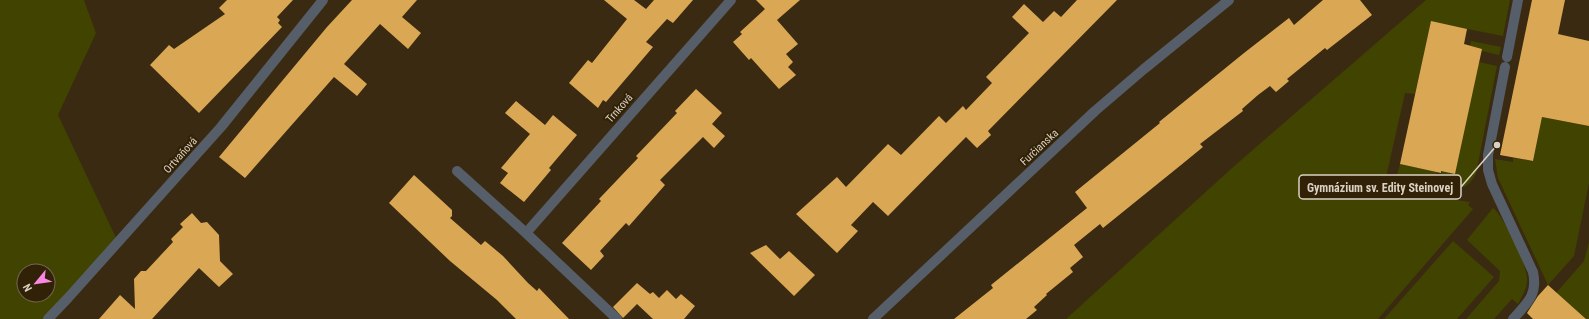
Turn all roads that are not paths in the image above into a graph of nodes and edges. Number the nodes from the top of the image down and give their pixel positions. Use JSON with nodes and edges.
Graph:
{"nodes":[{"id":1,"x":323,"y":0,"type":"edge"},
{"id":2,"x":731,"y":0,"type":"edge"},
{"id":3,"x":1229,"y":0,"type":"edge"},
{"id":4,"x":1518,"y":0,"type":"edge"},
{"id":5,"x":1507,"y":56,"type":"dead end"},
{"id":6,"x":1505,"y":67,"type":"dead end"},
{"id":7,"x":457,"y":171,"type":"dead end"},
{"id":8,"x":526,"y":232,"type":"junction"},
{"id":9,"x":48,"y":319,"type":"edge"},
{"id":10,"x":617,"y":319,"type":"edge"},
{"id":11,"x":873,"y":319,"type":"edge"},
{"id":12,"x":1514,"y":319,"type":"edge"}],
"edges":[{"from":1,"to":9,"type":"street","name":"Ortvaňová"},
{"from":2,"to":8,"type":"street","name":"Trnková"},
{"from":3,"to":11,"type":"street","name":"Furčianska"},
{"from":4,"to":5,"type":"street"},
{"from":6,"to":12,"type":"street"},
{"from":7,"to":8,"type":"street"},
{"from":8,"to":10,"type":"street"}]}
